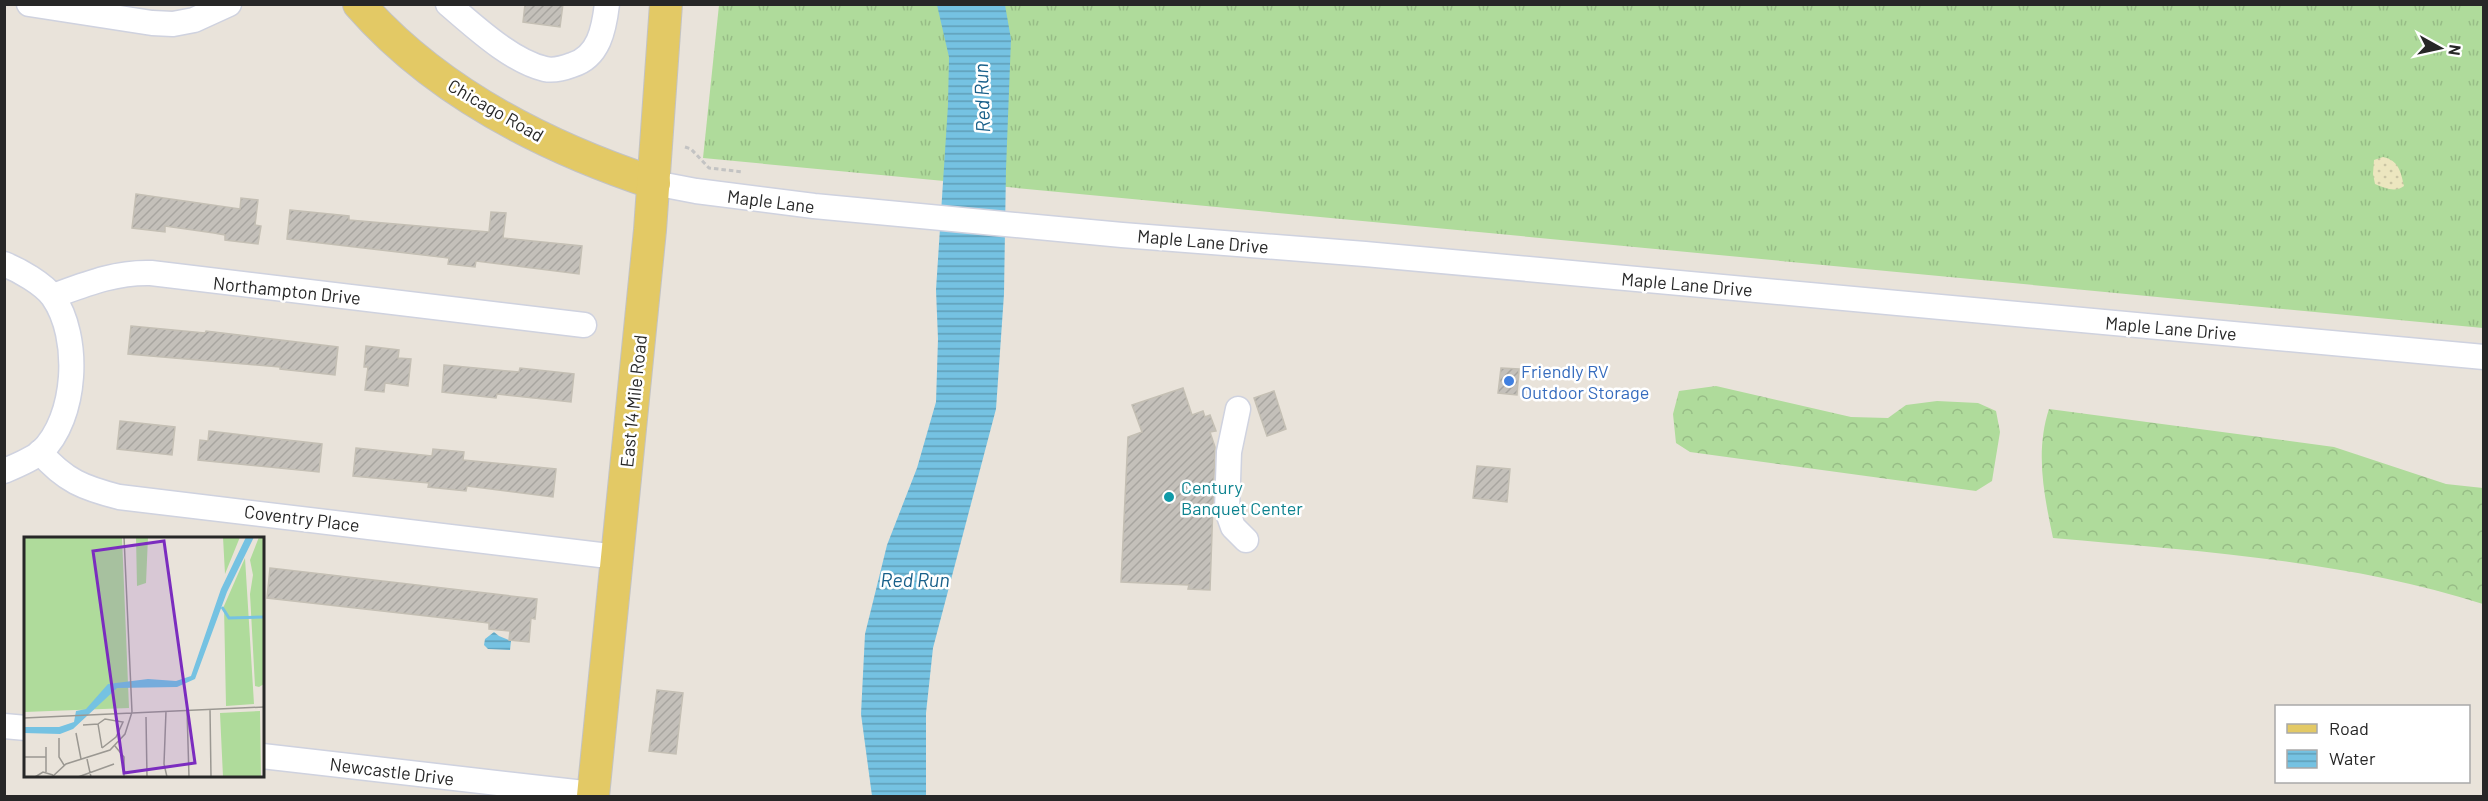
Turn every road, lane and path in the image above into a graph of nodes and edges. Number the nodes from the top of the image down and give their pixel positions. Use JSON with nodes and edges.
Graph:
{"nodes":[{"id":1,"x":29,"y":4,"type":"edge"},
{"id":2,"x":229,"y":4,"type":"edge"},
{"id":3,"x":359,"y":4,"type":"edge"},
{"id":4,"x":448,"y":4,"type":"edge"},
{"id":5,"x":607,"y":4,"type":"edge"},
{"id":6,"x":666,"y":4,"type":"edge"},
{"id":7,"x":685,"y":147,"type":"dead end"},
{"id":8,"x":743,"y":172,"type":"dead end"},
{"id":9,"x":654,"y":183,"type":"junction"},
{"id":10,"x":890,"y":213,"type":"joint"},
{"id":11,"x":4,"y":264,"type":"edge"},
{"id":12,"x":53,"y":296,"type":"junction"},
{"id":13,"x":584,"y":325,"type":"dead end"},
{"id":14,"x":2484,"y":357,"type":"edge"},
{"id":15,"x":1238,"y":409,"type":"dead end"},
{"id":16,"x":40,"y":452,"type":"junction"},
{"id":17,"x":4,"y":471,"type":"edge"},
{"id":18,"x":1246,"y":540,"type":"dead end"},
{"id":19,"x":617,"y":557,"type":"junction"},
{"id":20,"x":4,"y":726,"type":"edge"},
{"id":21,"x":24,"y":728,"type":"edge"},
{"id":22,"x":264,"y":756,"type":"edge"},
{"id":23,"x":593,"y":795,"type":"edge"}],
"edges":[{"from":1,"to":2,"type":"street"},
{"from":3,"to":9,"type":"main road","name":"Chicago Road"},
{"from":4,"to":5,"type":"street"},
{"from":6,"to":9,"type":"main road","name":"East 14 Mile Road"},
{"from":7,"to":8,"type":"path"},
{"from":9,"to":10,"type":"street","name":"Maple Lane"},
{"from":9,"to":19,"type":"main road","name":"East 14 Mile Road"},
{"from":10,"to":14,"type":"street","name":"Maple Lane Drive"},
{"from":11,"to":12,"type":"street"},
{"from":12,"to":13,"type":"street","name":"Northampton Drive"},
{"from":12,"to":16,"type":"street"},
{"from":15,"to":18,"type":"street"},
{"from":16,"to":17,"type":"street"},
{"from":16,"to":19,"type":"street","name":"Coventry Place"},
{"from":19,"to":23,"type":"main road","name":"East 14 Mile Road"},
{"from":20,"to":21,"type":"street"},
{"from":22,"to":23,"type":"street","name":"Newcastle Drive"}]}
